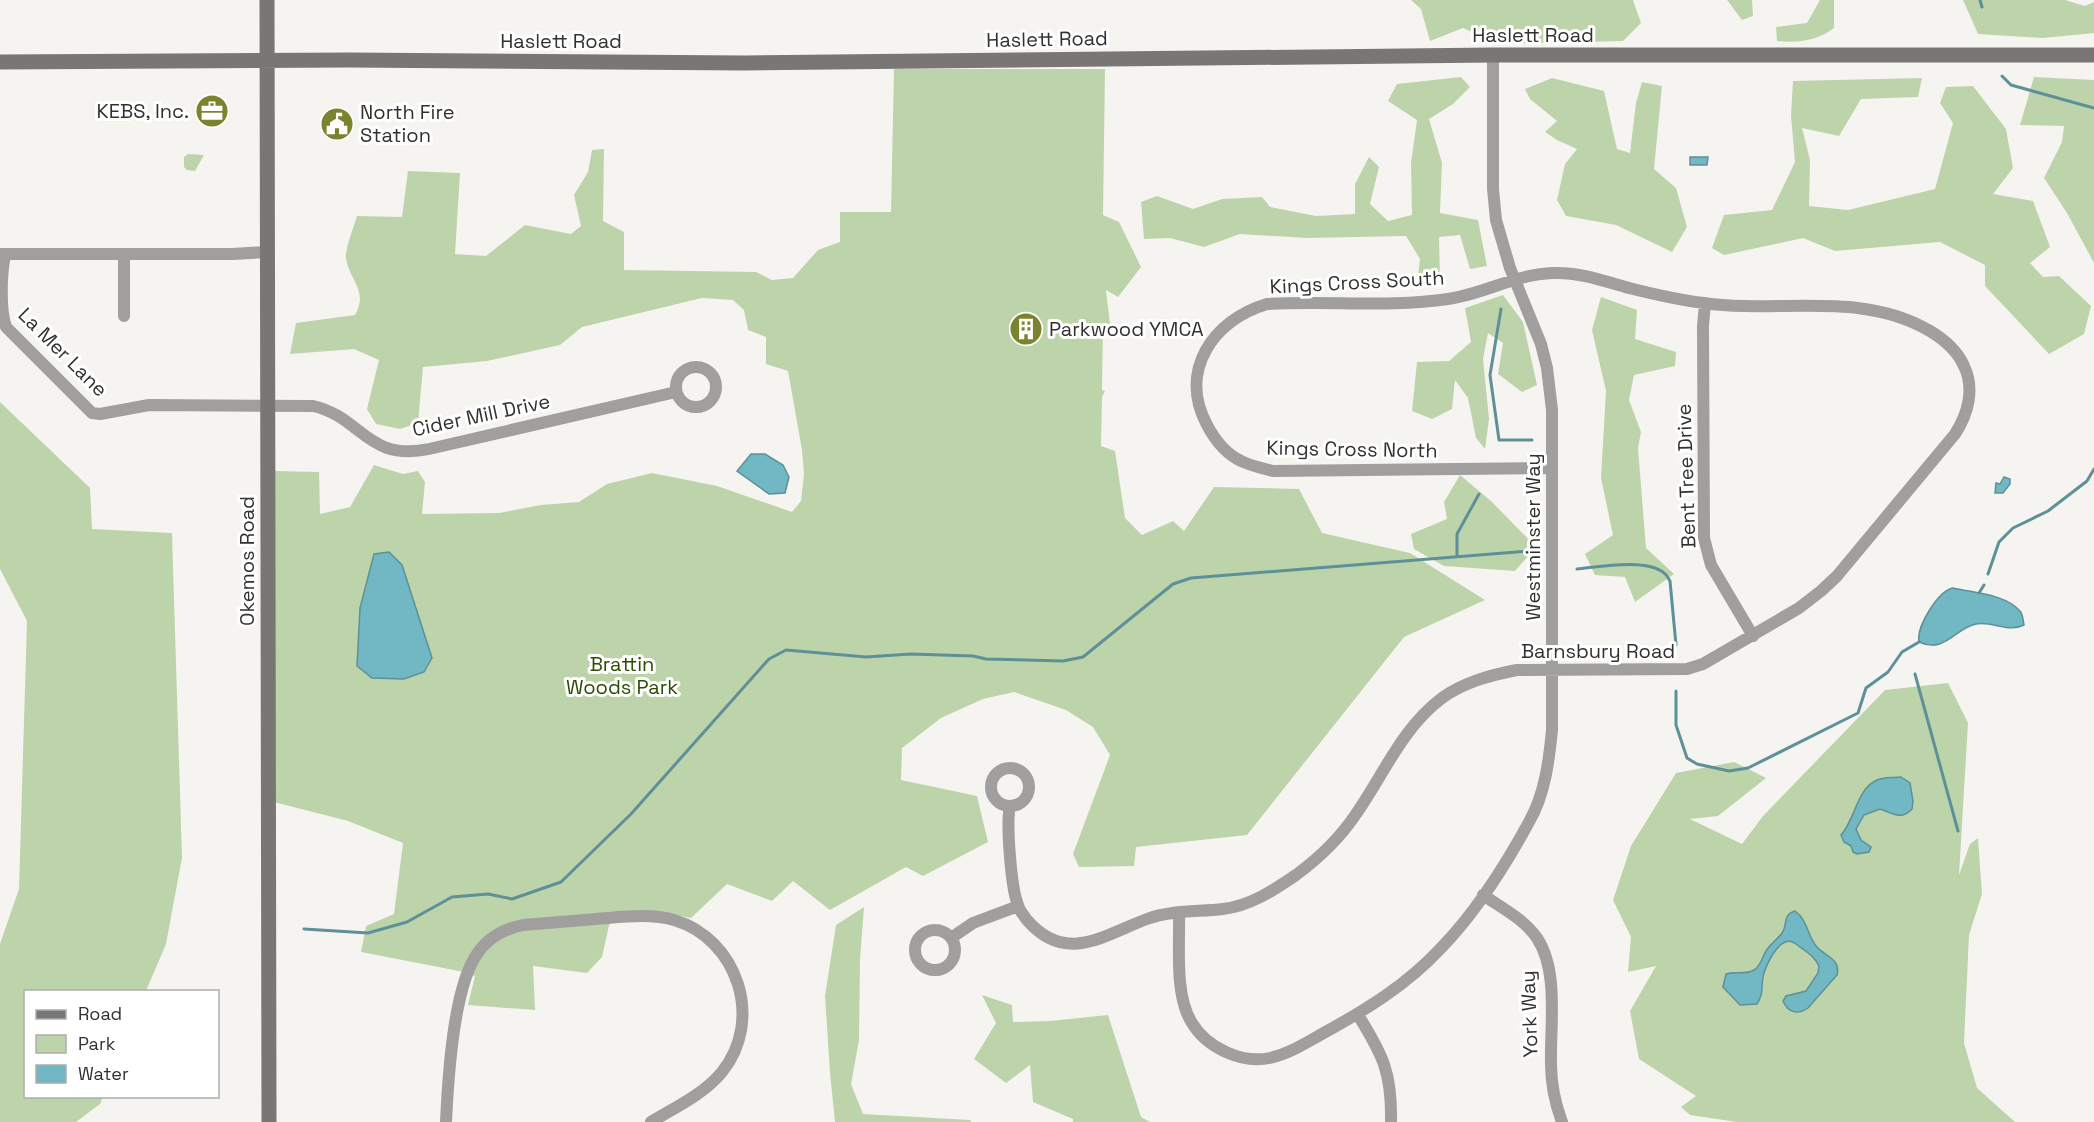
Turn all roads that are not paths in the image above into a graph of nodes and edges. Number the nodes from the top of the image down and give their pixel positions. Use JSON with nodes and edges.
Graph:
{"nodes":[{"id":1,"x":267,"y":0,"type":"edge"},
{"id":2,"x":1493,"y":55,"type":"junction"},
{"id":3,"x":2094,"y":55,"type":"edge"},
{"id":4,"x":268,"y":60,"type":"junction"},
{"id":5,"x":0,"y":62,"type":"edge"},
{"id":6,"x":267,"y":252,"type":"junction"},
{"id":7,"x":124,"y":254,"type":"junction"},
{"id":8,"x":3,"y":255,"type":"edge"},
{"id":9,"x":1515,"y":280,"type":"junction"},
{"id":10,"x":1705,"y":303,"type":"junction"},
{"id":11,"x":124,"y":316,"type":"dead end"},
{"id":12,"x":1197,"y":389,"type":"joint"},
{"id":13,"x":676,"y":392,"type":"dead end"},
{"id":14,"x":267,"y":405,"type":"junction"},
{"id":15,"x":1552,"y":468,"type":"junction"},
{"id":16,"x":1753,"y":636,"type":"junction"},
{"id":17,"x":1552,"y":670,"type":"junction"},
{"id":18,"x":1010,"y":806,"type":"dead end"},
{"id":19,"x":1483,"y":895,"type":"junction"},
{"id":20,"x":1018,"y":906,"type":"junction"},
{"id":21,"x":1179,"y":912,"type":"junction"},
{"id":22,"x":951,"y":938,"type":"dead end"},
{"id":23,"x":1358,"y":1015,"type":"junction"},
{"id":24,"x":269,"y":1122,"type":"edge"},
{"id":25,"x":446,"y":1122,"type":"edge"},
{"id":26,"x":651,"y":1122,"type":"edge"},
{"id":27,"x":1391,"y":1122,"type":"edge"},
{"id":28,"x":1562,"y":1122,"type":"edge"}],
"edges":[{"from":1,"to":4,"type":"main road","name":"Okemos Road"},
{"from":2,"to":3,"type":"main road","name":"Haslett Road"},
{"from":2,"to":4,"type":"main road","name":"Haslett Road"},
{"from":2,"to":9,"type":"street","name":"Westminster Way"},
{"from":4,"to":5,"type":"main road","name":"Haslett Road"},
{"from":4,"to":6,"type":"main road","name":"Okemos Road"},
{"from":6,"to":7,"type":"street"},
{"from":6,"to":14,"type":"main road","name":"Okemos Road"},
{"from":7,"to":8,"type":"street"},
{"from":7,"to":11,"type":"street"},
{"from":8,"to":14,"type":"street","name":"La Mer Lane"},
{"from":9,"to":10,"type":"street","name":"Kings Cross South"},
{"from":9,"to":12,"type":"street","name":"Kings Cross South"},
{"from":9,"to":15,"type":"street","name":"Westminster Way"},
{"from":10,"to":16,"type":"street","name":"Bent Tree Drive"},
{"from":10,"to":16,"type":"street","name":"Barnsbury Road"},
{"from":12,"to":15,"type":"street","name":"Kings Cross North"},
{"from":13,"to":14,"type":"street","name":"Cider Mill Drive"},
{"from":14,"to":24,"type":"main road","name":"Okemos Road"},
{"from":15,"to":17,"type":"street","name":"Westminster Way"},
{"from":16,"to":17,"type":"street","name":"Barnsbury Road"},
{"from":17,"to":19,"type":"street","name":"Westminster Way"},
{"from":17,"to":21,"type":"street","name":"Barnsbury Road"},
{"from":18,"to":20,"type":"street"},
{"from":19,"to":23,"type":"street","name":"Westminster Way"},
{"from":19,"to":28,"type":"street","name":"York Way"},
{"from":20,"to":21,"type":"street","name":"Barnsbury Road"},
{"from":20,"to":22,"type":"street"},
{"from":21,"to":23,"type":"street","name":"Westminster Way"},
{"from":23,"to":27,"type":"street"},
{"from":25,"to":26,"type":"street"}]}
